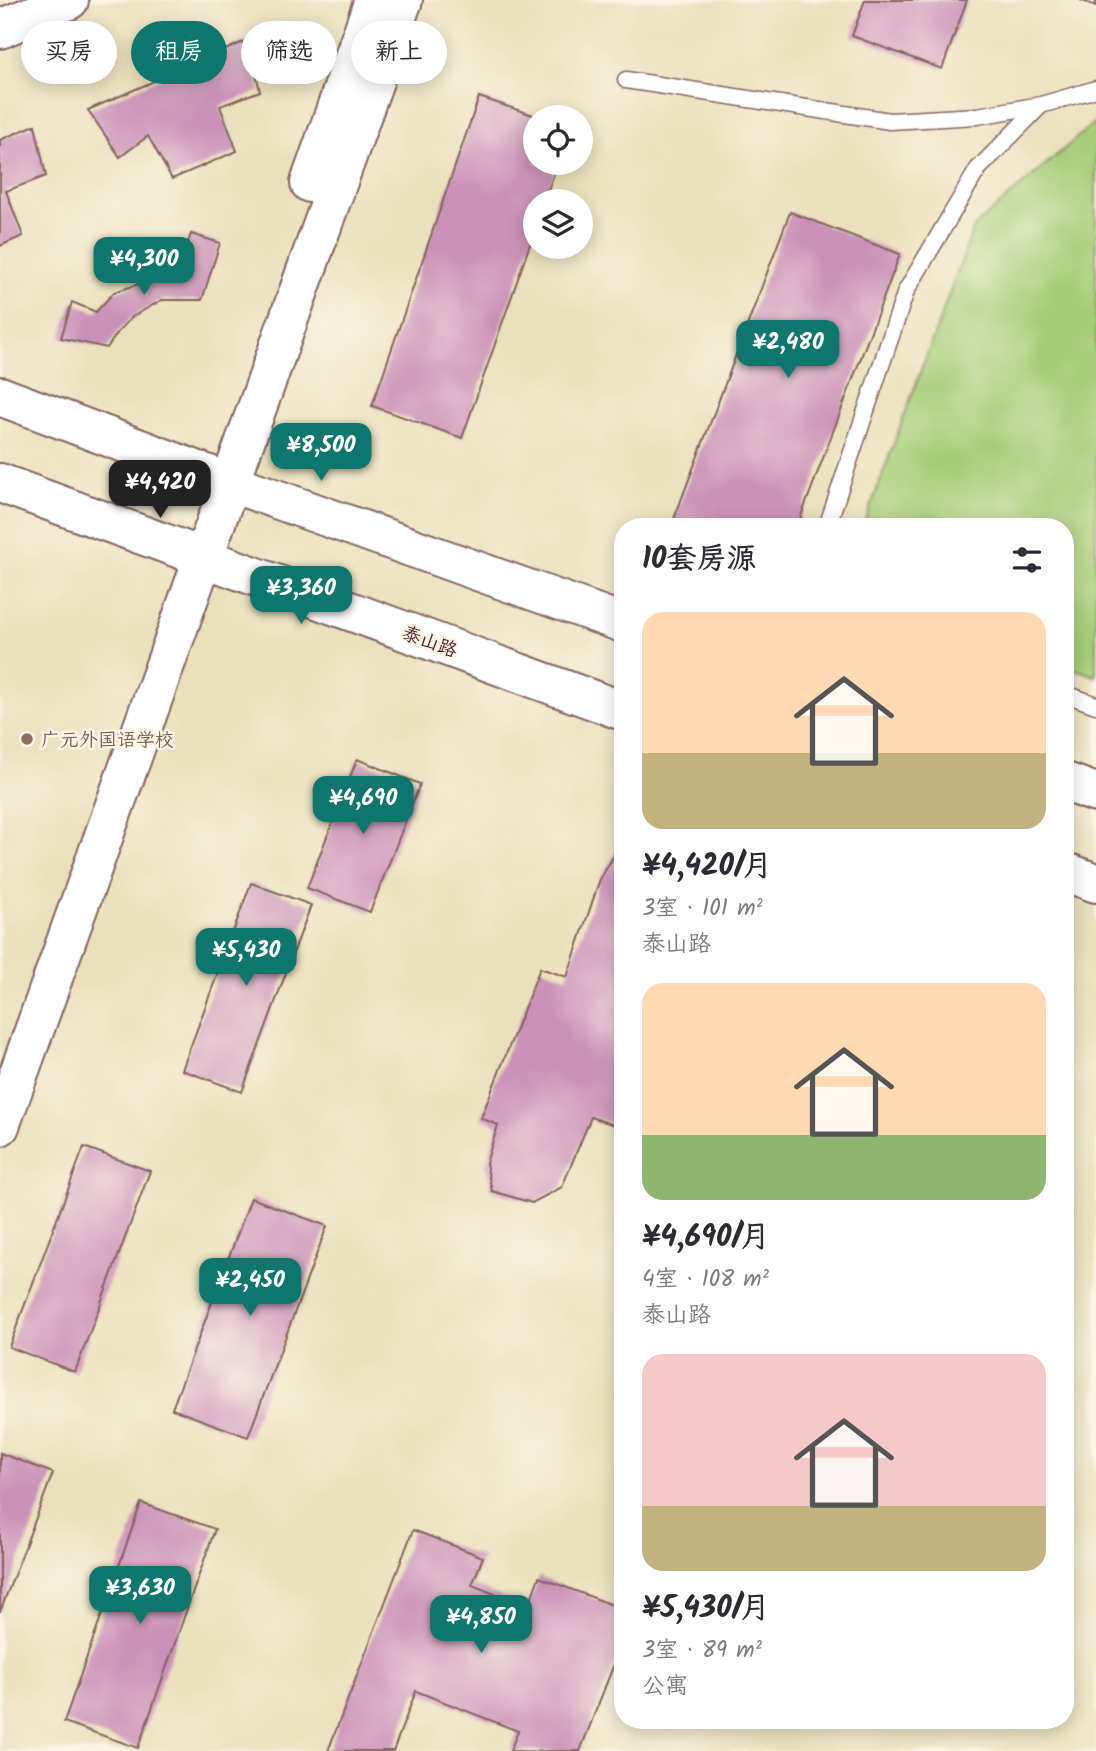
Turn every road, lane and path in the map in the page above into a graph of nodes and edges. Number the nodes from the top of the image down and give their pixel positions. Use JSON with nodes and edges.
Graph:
{"nodes":[{"id":1,"x":69,"y":0,"type":"edge"},
{"id":2,"x":374,"y":0,"type":"edge"},
{"id":3,"x":403,"y":0,"type":"edge"},
{"id":4,"x":0,"y":29,"type":"edge"},
{"id":5,"x":625,"y":80,"type":"dead end"},
{"id":6,"x":1096,"y":89,"type":"edge"},
{"id":7,"x":1041,"y":105,"type":"junction"},
{"id":8,"x":0,"y":396,"type":"edge"},
{"id":9,"x":221,"y":479,"type":"junction"},
{"id":10,"x":0,"y":483,"type":"edge"},
{"id":11,"x":830,"y":518,"type":"edge"},
{"id":12,"x":192,"y":554,"type":"junction"},
{"id":13,"x":614,"y":620,"type":"edge"},
{"id":14,"x":1074,"y":697,"type":"edge"},
{"id":15,"x":1096,"y":705,"type":"edge"},
{"id":16,"x":614,"y":708,"type":"edge"},
{"id":17,"x":1074,"y":785,"type":"edge"},
{"id":18,"x":1096,"y":793,"type":"edge"},
{"id":19,"x":1074,"y":875,"type":"edge"},
{"id":20,"x":1096,"y":883,"type":"edge"},
{"id":21,"x":0,"y":1058,"type":"edge"},
{"id":22,"x":0,"y":1126,"type":"edge"}],
"edges":[{"from":1,"to":4,"type":"street"},
{"from":2,"to":9,"type":"street"},
{"from":3,"to":9,"type":"street"},
{"from":5,"to":7,"type":"lane"},
{"from":6,"to":7,"type":"lane"},
{"from":7,"to":11,"type":"lane"},
{"from":8,"to":9,"type":"street"},
{"from":9,"to":12,"type":"street"},
{"from":9,"to":13,"type":"street"},
{"from":10,"to":12,"type":"street","name":"泰山路"},
{"from":12,"to":16,"type":"street","name":"泰山路"},
{"from":12,"to":21,"type":"street"},
{"from":12,"to":22,"type":"street"},
{"from":14,"to":15,"type":"lane"},
{"from":17,"to":18,"type":"street"},
{"from":19,"to":20,"type":"street"}]}
